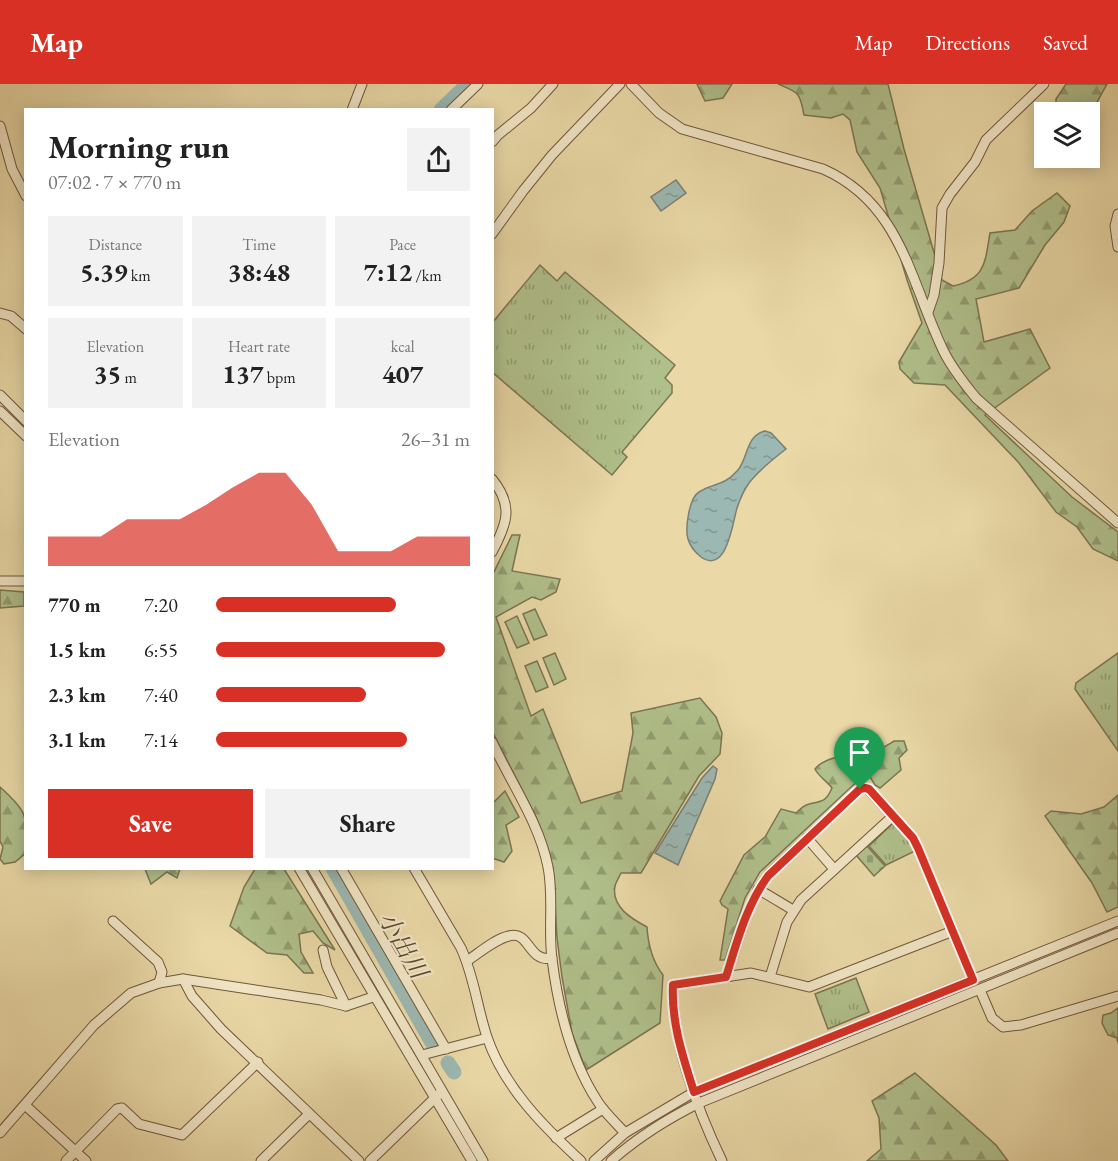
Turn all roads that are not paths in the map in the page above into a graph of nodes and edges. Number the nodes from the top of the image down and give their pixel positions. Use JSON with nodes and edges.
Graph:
{"nodes":[{"id":1,"x":363,"y":84,"type":"edge"},
{"id":2,"x":478,"y":84,"type":"edge"},
{"id":3,"x":553,"y":84,"type":"edge"},
{"id":4,"x":620,"y":84,"type":"edge"},
{"id":5,"x":631,"y":84,"type":"edge"},
{"id":6,"x":1044,"y":84,"type":"edge"},
{"id":7,"x":353,"y":108,"type":"edge"},
{"id":8,"x":452,"y":108,"type":"edge"},
{"id":9,"x":0,"y":126,"type":"edge"},
{"id":10,"x":494,"y":140,"type":"edge"},
{"id":11,"x":24,"y":192,"type":"edge"},
{"id":12,"x":1118,"y":214,"type":"edge"},
{"id":13,"x":494,"y":231,"type":"edge"},
{"id":14,"x":1118,"y":248,"type":"edge"},
{"id":15,"x":928,"y":312,"type":"junction"},
{"id":16,"x":0,"y":313,"type":"edge"},
{"id":17,"x":24,"y":327,"type":"edge"},
{"id":18,"x":0,"y":395,"type":"edge"},
{"id":19,"x":0,"y":411,"type":"edge"},
{"id":20,"x":24,"y":419,"type":"edge"},
{"id":21,"x":24,"y":434,"type":"edge"},
{"id":22,"x":494,"y":482,"type":"edge"},
{"id":23,"x":1118,"y":523,"type":"edge"},
{"id":24,"x":494,"y":548,"type":"edge"},
{"id":25,"x":0,"y":581,"type":"edge"},
{"id":26,"x":24,"y":581,"type":"edge"},
{"id":27,"x":494,"y":746,"type":"edge"},
{"id":28,"x":893,"y":816,"type":"junction"},
{"id":29,"x":807,"y":838,"type":"junction"},
{"id":30,"x":834,"y":869,"type":"junction"},
{"id":31,"x":300,"y":870,"type":"edge"},
{"id":32,"x":313,"y":870,"type":"edge"},
{"id":33,"x":342,"y":870,"type":"edge"},
{"id":34,"x":415,"y":870,"type":"edge"},
{"id":35,"x":758,"y":889,"type":"junction"},
{"id":36,"x":793,"y":910,"type":"junction"},
{"id":37,"x":113,"y":921,"type":"dead end"},
{"id":38,"x":1118,"y":921,"type":"edge"},
{"id":39,"x":953,"y":931,"type":"junction"},
{"id":40,"x":1118,"y":933,"type":"edge"},
{"id":41,"x":323,"y":950,"type":"dead end"},
{"id":42,"x":552,"y":957,"type":"junction"},
{"id":43,"x":467,"y":961,"type":"junction"},
{"id":44,"x":726,"y":977,"type":"junction"},
{"id":45,"x":770,"y":977,"type":"junction"},
{"id":46,"x":183,"y":979,"type":"junction"},
{"id":47,"x":973,"y":980,"type":"junction"},
{"id":48,"x":159,"y":983,"type":"junction"},
{"id":49,"x":980,"y":990,"type":"junction"},
{"id":50,"x":1118,"y":996,"type":"edge"},
{"id":51,"x":374,"y":997,"type":"junction"},
{"id":52,"x":346,"y":1006,"type":"junction"},
{"id":53,"x":487,"y":1038,"type":"junction"},
{"id":54,"x":446,"y":1049,"type":"junction"},
{"id":55,"x":423,"y":1055,"type":"junction"},
{"id":56,"x":258,"y":1062,"type":"junction"},
{"id":57,"x":443,"y":1091,"type":"junction"},
{"id":58,"x":694,"y":1092,"type":"junction"},
{"id":59,"x":435,"y":1098,"type":"junction"},
{"id":60,"x":699,"y":1103,"type":"junction"},
{"id":61,"x":25,"y":1105,"type":"junction"},
{"id":62,"x":603,"y":1109,"type":"junction"},
{"id":63,"x":309,"y":1114,"type":"junction"},
{"id":64,"x":0,"y":1133,"type":"edge"},
{"id":65,"x":625,"y":1133,"type":"junction"},
{"id":66,"x":556,"y":1138,"type":"junction"},
{"id":67,"x":76,"y":1151,"type":"junction"},
{"id":68,"x":66,"y":1161,"type":"edge"},
{"id":69,"x":86,"y":1161,"type":"edge"},
{"id":70,"x":261,"y":1161,"type":"edge"},
{"id":71,"x":359,"y":1161,"type":"edge"},
{"id":72,"x":370,"y":1161,"type":"edge"},
{"id":73,"x":472,"y":1161,"type":"edge"},
{"id":74,"x":483,"y":1161,"type":"edge"},
{"id":75,"x":581,"y":1161,"type":"edge"},
{"id":76,"x":594,"y":1161,"type":"edge"},
{"id":77,"x":612,"y":1161,"type":"edge"},
{"id":78,"x":722,"y":1161,"type":"edge"}],
"edges":[{"from":1,"to":7,"type":"street"},
{"from":2,"to":8,"type":"street"},
{"from":3,"to":10,"type":"street"},
{"from":4,"to":13,"type":"street"},
{"from":5,"to":15,"type":"street"},
{"from":6,"to":15,"type":"street"},
{"from":9,"to":11,"type":"street"},
{"from":12,"to":14,"type":"street"},
{"from":15,"to":23,"type":"street"},
{"from":16,"to":17,"type":"street"},
{"from":18,"to":20,"type":"street"},
{"from":19,"to":21,"type":"street"},
{"from":22,"to":24,"type":"street"},
{"from":25,"to":26,"type":"street"},
{"from":27,"to":42,"type":"street"},
{"from":28,"to":29,"type":"street"},
{"from":28,"to":30,"type":"street"},
{"from":28,"to":39,"type":"street"},
{"from":29,"to":30,"type":"street"},
{"from":29,"to":35,"type":"street"},
{"from":30,"to":36,"type":"street"},
{"from":31,"to":51,"type":"street"},
{"from":32,"to":55,"type":"street"},
{"from":33,"to":54,"type":"street"},
{"from":34,"to":43,"type":"street"},
{"from":35,"to":36,"type":"street"},
{"from":35,"to":44,"type":"street"},
{"from":36,"to":45,"type":"street"},
{"from":37,"to":48,"type":"street"},
{"from":38,"to":47,"type":"street"},
{"from":39,"to":45,"type":"street"},
{"from":39,"to":47,"type":"street"},
{"from":40,"to":49,"type":"street"},
{"from":41,"to":52,"type":"street"},
{"from":42,"to":43,"type":"street"},
{"from":42,"to":62,"type":"street"},
{"from":43,"to":53,"type":"street"},
{"from":44,"to":45,"type":"street"},
{"from":44,"to":58,"type":"street"},
{"from":46,"to":48,"type":"street"},
{"from":46,"to":52,"type":"street"},
{"from":46,"to":56,"type":"street"},
{"from":47,"to":58,"type":"street"},
{"from":48,"to":61,"type":"street"},
{"from":49,"to":50,"type":"street"},
{"from":49,"to":60,"type":"street"},
{"from":51,"to":52,"type":"street"},
{"from":51,"to":59,"type":"street"},
{"from":53,"to":54,"type":"street"},
{"from":53,"to":66,"type":"street"},
{"from":54,"to":55,"type":"street"},
{"from":55,"to":57,"type":"street"},
{"from":56,"to":63,"type":"street"},
{"from":56,"to":67,"type":"street"},
{"from":57,"to":59,"type":"street"},
{"from":57,"to":74,"type":"street"},
{"from":58,"to":60,"type":"street"},
{"from":58,"to":65,"type":"street"},
{"from":59,"to":72,"type":"street"},
{"from":59,"to":73,"type":"street"},
{"from":60,"to":77,"type":"street"},
{"from":60,"to":78,"type":"street"},
{"from":61,"to":64,"type":"street"},
{"from":61,"to":67,"type":"street"},
{"from":62,"to":65,"type":"street"},
{"from":62,"to":66,"type":"street"},
{"from":63,"to":70,"type":"street"},
{"from":63,"to":71,"type":"street"},
{"from":65,"to":76,"type":"street"},
{"from":66,"to":75,"type":"street"},
{"from":67,"to":68,"type":"street"},
{"from":67,"to":69,"type":"street"}]}
